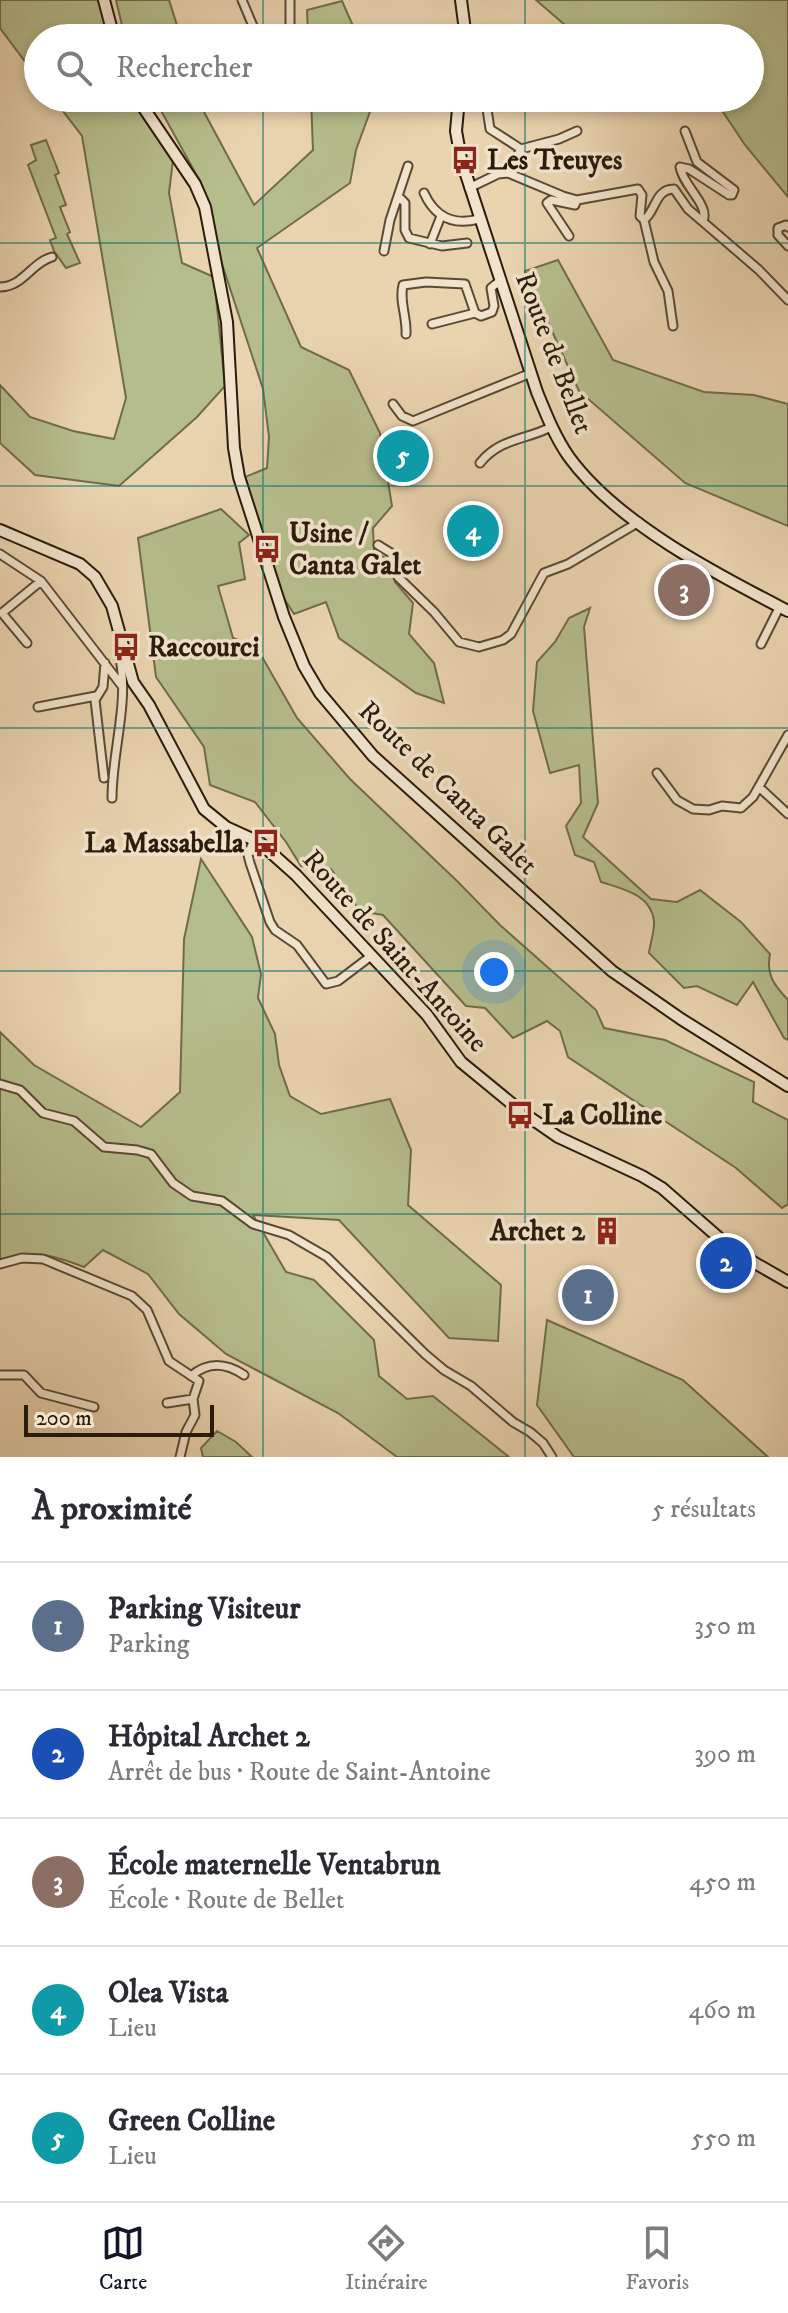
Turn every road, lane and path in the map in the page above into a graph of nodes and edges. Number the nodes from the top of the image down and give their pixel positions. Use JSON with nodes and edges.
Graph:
{"nodes":[{"id":1,"x":104,"y":0,"type":"edge"},
{"id":2,"x":242,"y":0,"type":"edge"},
{"id":3,"x":290,"y":0,"type":"edge"},
{"id":4,"x":461,"y":0,"type":"edge"},
{"id":5,"x":110,"y":24,"type":"edge"},
{"id":6,"x":252,"y":24,"type":"edge"},
{"id":7,"x":290,"y":24,"type":"edge"},
{"id":8,"x":464,"y":24,"type":"edge"},
{"id":9,"x":146,"y":112,"type":"edge"},
{"id":10,"x":458,"y":112,"type":"edge"},
{"id":11,"x":487,"y":112,"type":"edge"},
{"id":12,"x":577,"y":131,"type":"dead end"},
{"id":13,"x":685,"y":131,"type":"dead end"},
{"id":14,"x":521,"y":149,"type":"junction"},
{"id":15,"x":408,"y":166,"type":"dead end"},
{"id":16,"x":508,"y":173,"type":"junction"},
{"id":17,"x":469,"y":188,"type":"junction"},
{"id":18,"x":424,"y":193,"type":"dead end"},
{"id":19,"x":398,"y":196,"type":"junction"},
{"id":20,"x":577,"y":200,"type":"junction"},
{"id":21,"x":441,"y":216,"type":"junction"},
{"id":22,"x":479,"y":219,"type":"junction"},
{"id":23,"x":644,"y":220,"type":"junction"},
{"id":24,"x":703,"y":221,"type":"junction"},
{"id":25,"x":788,"y":227,"type":"edge"},
{"id":26,"x":569,"y":236,"type":"dead end"},
{"id":27,"x":467,"y":243,"type":"dead end"},
{"id":28,"x":430,"y":244,"type":"junction"},
{"id":29,"x":788,"y":246,"type":"edge"},
{"id":30,"x":384,"y":251,"type":"dead end"},
{"id":31,"x":52,"y":257,"type":"dead end"},
{"id":32,"x":501,"y":280,"type":"junction"},
{"id":33,"x":0,"y":287,"type":"edge"},
{"id":34,"x":788,"y":300,"type":"edge"},
{"id":35,"x":475,"y":313,"type":"junction"},
{"id":36,"x":432,"y":324,"type":"dead end"},
{"id":37,"x":673,"y":326,"type":"dead end"},
{"id":38,"x":406,"y":334,"type":"dead end"},
{"id":39,"x":531,"y":373,"type":"junction"},
{"id":40,"x":393,"y":404,"type":"dead end"},
{"id":41,"x":551,"y":427,"type":"junction"},
{"id":42,"x":480,"y":463,"type":"dead end"},
{"id":43,"x":639,"y":522,"type":"junction"},
{"id":44,"x":0,"y":530,"type":"edge"},
{"id":45,"x":378,"y":545,"type":"dead end"},
{"id":46,"x":0,"y":554,"type":"edge"},
{"id":47,"x":41,"y":581,"type":"junction"},
{"id":48,"x":784,"y":608,"type":"edge"},
{"id":49,"x":27,"y":643,"type":"dead end"},
{"id":50,"x":761,"y":644,"type":"dead end"},
{"id":51,"x":125,"y":656,"type":"junction"},
{"id":52,"x":103,"y":658,"type":"junction"},
{"id":53,"x":122,"y":686,"type":"junction"},
{"id":54,"x":96,"y":696,"type":"junction"},
{"id":55,"x":38,"y":707,"type":"dead end"},
{"id":56,"x":788,"y":735,"type":"edge"},
{"id":57,"x":657,"y":773,"type":"dead end"},
{"id":58,"x":104,"y":778,"type":"dead end"},
{"id":59,"x":759,"y":787,"type":"junction"},
{"id":60,"x":112,"y":798,"type":"dead end"},
{"id":61,"x":788,"y":814,"type":"edge"},
{"id":62,"x":254,"y":839,"type":"junction"},
{"id":63,"x":371,"y":956,"type":"junction"},
{"id":64,"x":0,"y":1084,"type":"edge"},
{"id":65,"x":788,"y":1086,"type":"edge"},
{"id":66,"x":715,"y":1240,"type":"junction"},
{"id":67,"x":0,"y":1264,"type":"edge"},
{"id":68,"x":788,"y":1282,"type":"edge"},
{"id":69,"x":788,"y":1289,"type":"edge"},
{"id":70,"x":0,"y":1375,"type":"edge"},
{"id":71,"x":244,"y":1375,"type":"dead end"},
{"id":72,"x":191,"y":1376,"type":"junction"},
{"id":73,"x":193,"y":1399,"type":"junction"},
{"id":74,"x":167,"y":1403,"type":"dead end"},
{"id":75,"x":94,"y":1407,"type":"dead end"},
{"id":76,"x":180,"y":1457,"type":"edge"},
{"id":77,"x":552,"y":1457,"type":"edge"}],
"edges":[{"from":1,"to":5,"type":"street"},
{"from":2,"to":6,"type":"street"},
{"from":3,"to":7,"type":"street"},
{"from":4,"to":8,"type":"street"},
{"from":9,"to":65,"type":"street","name":"Route de Canta Galet"},
{"from":10,"to":17,"type":"street","name":"Route de Bellet"},
{"from":11,"to":14,"type":"street"},
{"from":12,"to":14,"type":"street"},
{"from":13,"to":24,"type":"street"},
{"from":14,"to":16,"type":"street"},
{"from":15,"to":19,"type":"street"},
{"from":16,"to":17,"type":"street"},
{"from":16,"to":20,"type":"street"},
{"from":17,"to":22,"type":"street","name":"Route de Bellet"},
{"from":18,"to":21,"type":"street"},
{"from":19,"to":28,"type":"street"},
{"from":19,"to":30,"type":"street"},
{"from":20,"to":23,"type":"street"},
{"from":20,"to":26,"type":"street"},
{"from":21,"to":22,"type":"street"},
{"from":21,"to":28,"type":"street"},
{"from":22,"to":32,"type":"street","name":"Route de Bellet"},
{"from":23,"to":24,"type":"street"},
{"from":23,"to":37,"type":"street"},
{"from":24,"to":34,"type":"street"},
{"from":25,"to":29,"type":"street"},
{"from":27,"to":28,"type":"street"},
{"from":31,"to":33,"type":"street"},
{"from":32,"to":35,"type":"street"},
{"from":32,"to":39,"type":"street","name":"Route de Bellet"},
{"from":35,"to":36,"type":"street"},
{"from":35,"to":38,"type":"street"},
{"from":39,"to":40,"type":"street"},
{"from":39,"to":41,"type":"street","name":"Route de Bellet"},
{"from":41,"to":42,"type":"street"},
{"from":41,"to":43,"type":"street","name":"Route de Bellet"},
{"from":43,"to":45,"type":"street"},
{"from":43,"to":48,"type":"street","name":"Route de Bellet"},
{"from":44,"to":51,"type":"street","name":"Route de Saint-Antoine"},
{"from":46,"to":47,"type":"street"},
{"from":47,"to":49,"type":"street"},
{"from":47,"to":52,"type":"street"},
{"from":48,"to":50,"type":"street"},
{"from":51,"to":53,"type":"street"},
{"from":51,"to":62,"type":"street","name":"Route de Saint-Antoine"},
{"from":52,"to":53,"type":"street"},
{"from":52,"to":54,"type":"street"},
{"from":53,"to":60,"type":"street"},
{"from":54,"to":55,"type":"street"},
{"from":54,"to":58,"type":"street"},
{"from":56,"to":59,"type":"street"},
{"from":57,"to":59,"type":"street"},
{"from":59,"to":61,"type":"street"},
{"from":62,"to":63,"type":"street","name":"Route de Saint-Antoine"},
{"from":62,"to":63,"type":"street"},
{"from":63,"to":66,"type":"street","name":"Route de Saint-Antoine"},
{"from":64,"to":77,"type":"street"},
{"from":66,"to":68,"type":"street","name":"Route de Saint-Antoine"},
{"from":66,"to":69,"type":"street","name":"Route de Saint-Antoine"},
{"from":67,"to":72,"type":"street"},
{"from":70,"to":75,"type":"street"},
{"from":71,"to":72,"type":"street"},
{"from":72,"to":73,"type":"street"},
{"from":73,"to":74,"type":"street"},
{"from":73,"to":76,"type":"street"}]}
